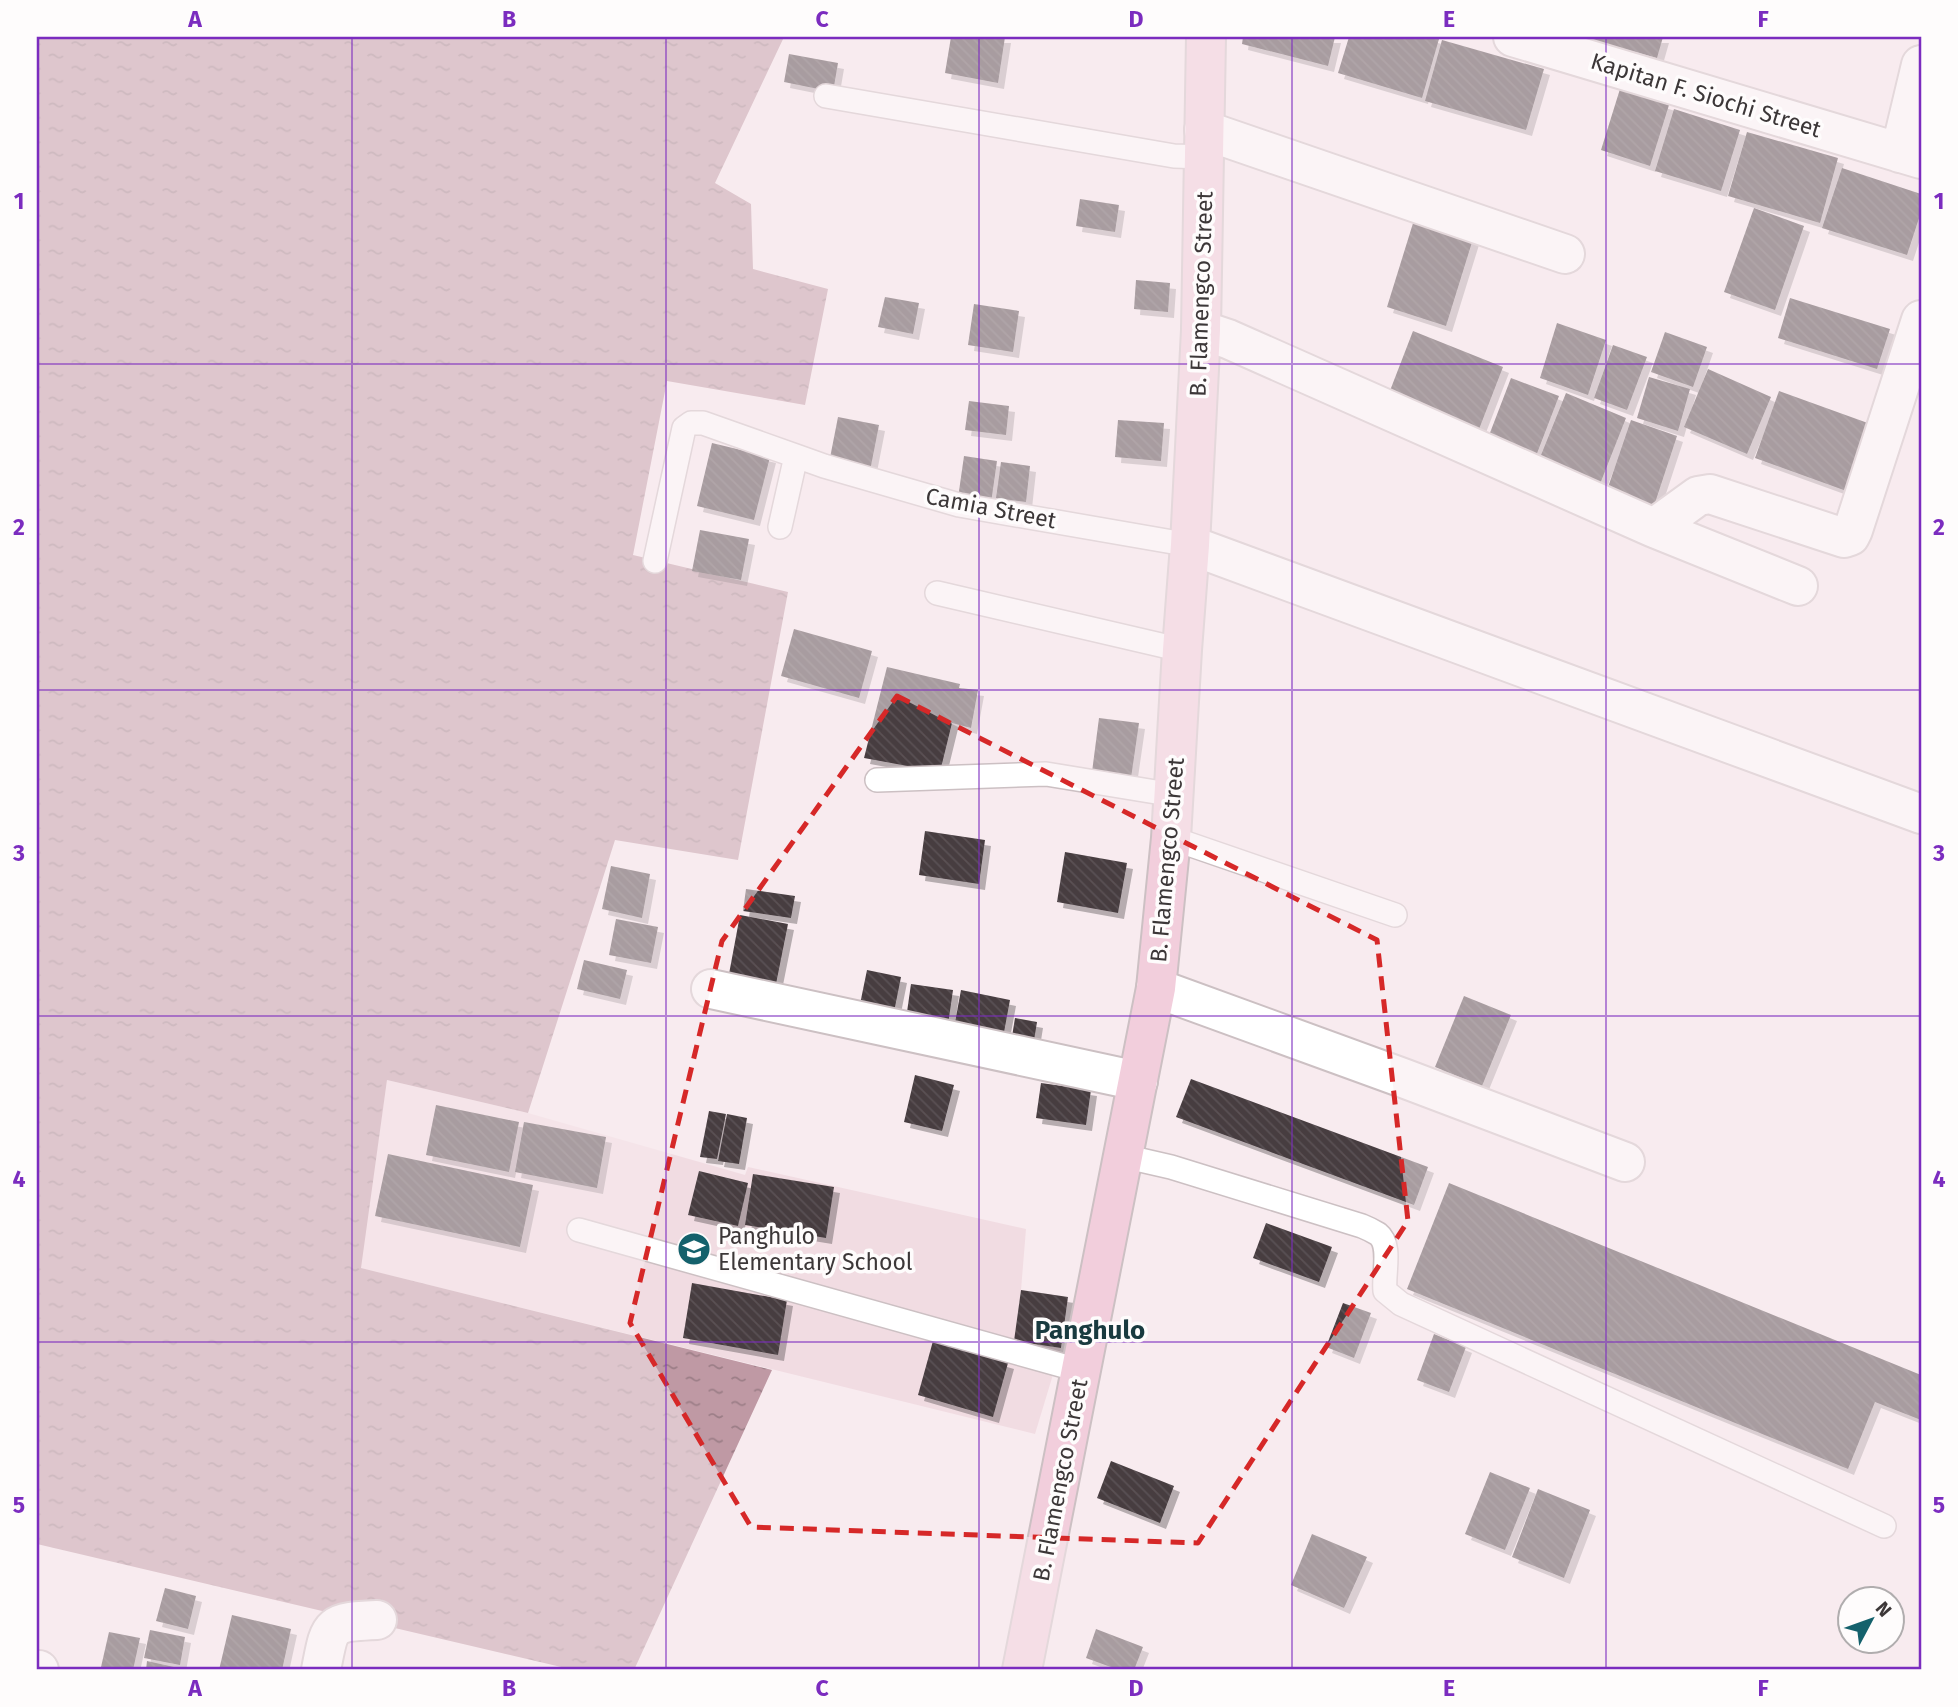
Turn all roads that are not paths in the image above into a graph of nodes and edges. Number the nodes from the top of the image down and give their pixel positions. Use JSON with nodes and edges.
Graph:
{"nodes":[{"id":1,"x":1206,"y":37,"type":"edge"},
{"id":2,"x":1513,"y":37,"type":"edge"},
{"id":3,"x":1921,"y":65,"type":"edge"},
{"id":4,"x":826,"y":96,"type":"dead end"},
{"id":5,"x":1205,"y":144,"type":"junction"},
{"id":6,"x":1910,"y":156,"type":"edge"},
{"id":7,"x":1565,"y":254,"type":"dead end"},
{"id":8,"x":1921,"y":320,"type":"edge"},
{"id":9,"x":1201,"y":330,"type":"junction"},
{"id":10,"x":1912,"y":382,"type":"edge"},
{"id":11,"x":796,"y":456,"type":"junction"},
{"id":12,"x":780,"y":527,"type":"dead end"},
{"id":13,"x":1654,"y":527,"type":"junction"},
{"id":14,"x":1190,"y":545,"type":"junction"},
{"id":15,"x":655,"y":561,"type":"dead end"},
{"id":16,"x":1798,"y":586,"type":"dead end"},
{"id":17,"x":937,"y":593,"type":"dead end"},
{"id":18,"x":1182,"y":650,"type":"junction"},
{"id":19,"x":877,"y":780,"type":"dead end"},
{"id":20,"x":1174,"y":795,"type":"junction"},
{"id":21,"x":1921,"y":814,"type":"edge"},
{"id":22,"x":1171,"y":838,"type":"junction"},
{"id":23,"x":1395,"y":915,"type":"dead end"},
{"id":24,"x":1156,"y":988,"type":"junction"},
{"id":25,"x":711,"y":989,"type":"dead end"},
{"id":26,"x":1138,"y":1081,"type":"junction"},
{"id":27,"x":1123,"y":1156,"type":"junction"},
{"id":28,"x":1625,"y":1162,"type":"dead end"},
{"id":29,"x":579,"y":1230,"type":"dead end"},
{"id":30,"x":1082,"y":1371,"type":"junction"},
{"id":31,"x":1884,"y":1526,"type":"dead end"},
{"id":32,"x":377,"y":1620,"type":"dead end"},
{"id":33,"x":321,"y":1670,"type":"edge"},
{"id":34,"x":1022,"y":1670,"type":"edge"}],
"edges":[{"from":1,"to":5,"type":"main road","name":"B. Flamengco Street"},
{"from":2,"to":6,"type":"street","name":"Kapitan F. Siochi Street"},
{"from":3,"to":6,"type":"street","name":"Kapitan F. Siochi Street"},
{"from":4,"to":5,"type":"lane"},
{"from":5,"to":7,"type":"street"},
{"from":5,"to":9,"type":"main road","name":"B. Flamengco Street"},
{"from":8,"to":10,"type":"street"},
{"from":9,"to":13,"type":"street"},
{"from":9,"to":14,"type":"main road","name":"B. Flamengco Street"},
{"from":10,"to":13,"type":"street"},
{"from":11,"to":12,"type":"lane"},
{"from":11,"to":14,"type":"lane","name":"Camia Street"},
{"from":11,"to":15,"type":"lane","name":"Camia Street"},
{"from":13,"to":16,"type":"street"},
{"from":14,"to":18,"type":"main road","name":"B. Flamengco Street"},
{"from":14,"to":21,"type":"street"},
{"from":17,"to":18,"type":"lane"},
{"from":18,"to":20,"type":"main road","name":"B. Flamengco Street"},
{"from":19,"to":20,"type":"lane"},
{"from":20,"to":22,"type":"main road","name":"B. Flamengco Street"},
{"from":22,"to":23,"type":"lane"},
{"from":22,"to":24,"type":"main road","name":"B. Flamengco Street"},
{"from":24,"to":26,"type":"main road","name":"B. Flamengco Street"},
{"from":24,"to":28,"type":"street"},
{"from":25,"to":26,"type":"street"},
{"from":26,"to":27,"type":"main road","name":"B. Flamengco Street"},
{"from":27,"to":30,"type":"main road","name":"B. Flamengco Street"},
{"from":27,"to":31,"type":"lane"},
{"from":29,"to":30,"type":"lane"},
{"from":30,"to":34,"type":"main road","name":"B. Flamengco Street"},
{"from":32,"to":33,"type":"street"}]}
